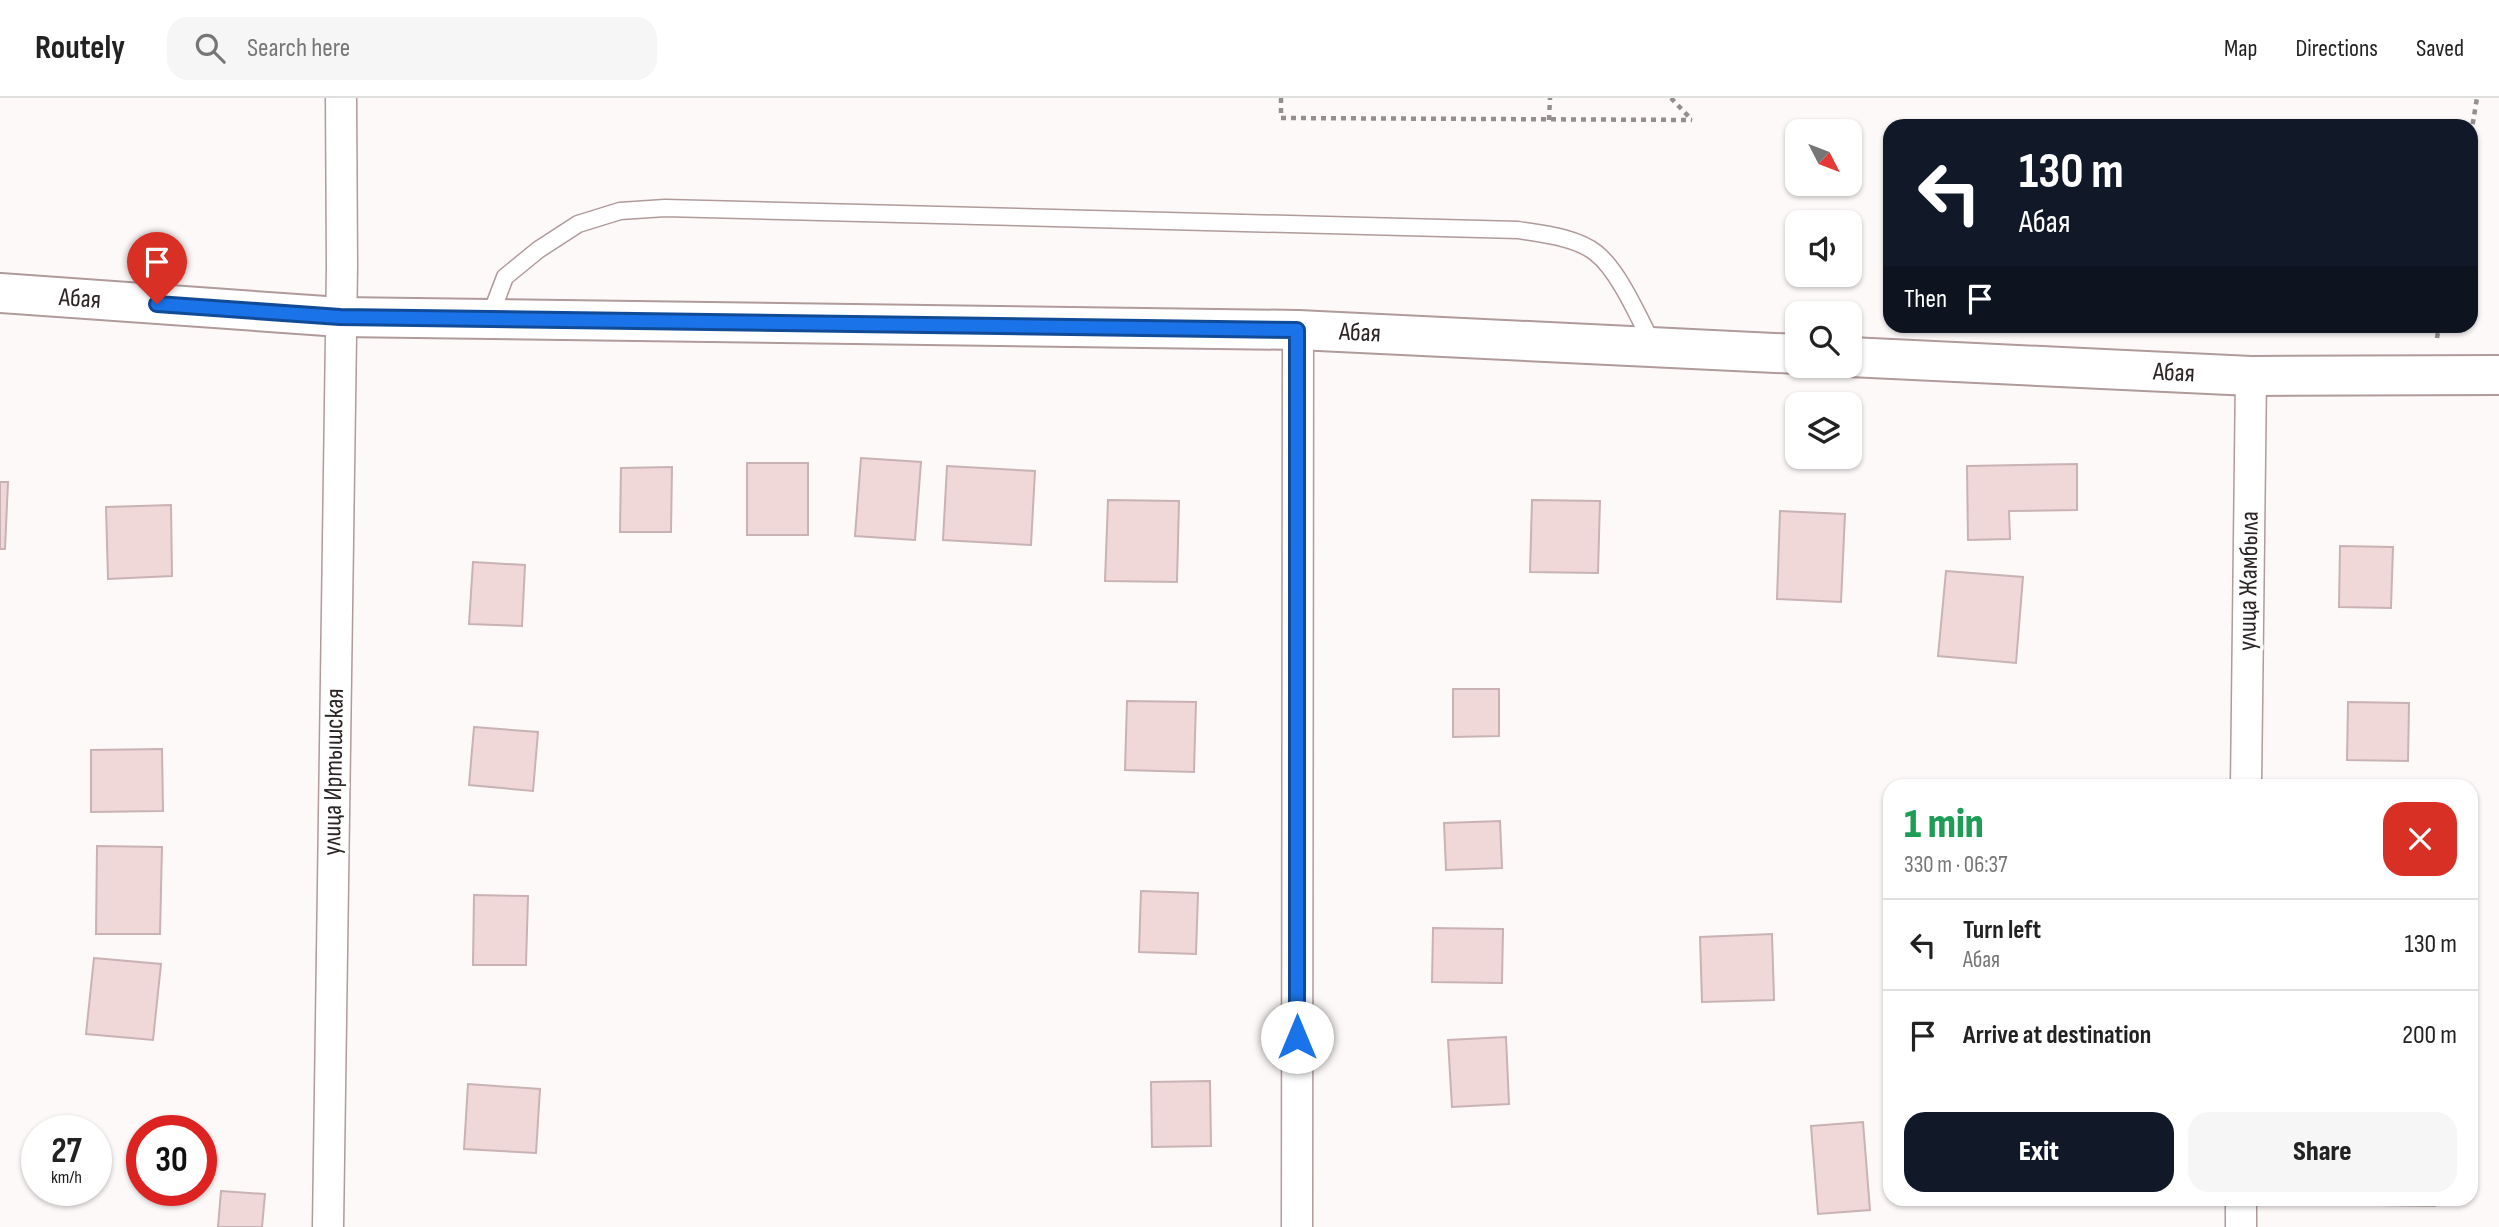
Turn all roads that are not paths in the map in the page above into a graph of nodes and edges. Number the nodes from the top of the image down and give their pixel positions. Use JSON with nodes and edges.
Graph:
{"nodes":[{"id":1,"x":341,"y":98,"type":"edge"},
{"id":2,"x":0,"y":293,"type":"edge"},
{"id":3,"x":340,"y":317,"type":"junction"},
{"id":4,"x":489,"y":319,"type":"junction"},
{"id":5,"x":1297,"y":330,"type":"junction"},
{"id":6,"x":1654,"y":347,"type":"junction"},
{"id":7,"x":1785,"y":353,"type":"edge"},
{"id":8,"x":1862,"y":358,"type":"edge"},
{"id":9,"x":2499,"y":374,"type":"edge"},
{"id":10,"x":2251,"y":376,"type":"junction"},
{"id":11,"x":2246,"y":779,"type":"edge"},
{"id":12,"x":2242,"y":1206,"type":"edge"},
{"id":13,"x":328,"y":1227,"type":"edge"},
{"id":14,"x":1297,"y":1227,"type":"edge"},
{"id":15,"x":2241,"y":1227,"type":"edge"}],
"edges":[{"from":1,"to":3,"type":"street","name":"улица Иртышская"},
{"from":2,"to":3,"type":"street","name":"Абая"},
{"from":3,"to":4,"type":"street","name":"Абая"},
{"from":3,"to":13,"type":"street","name":"улица Иртышская"},
{"from":4,"to":5,"type":"street","name":"Абая"},
{"from":4,"to":6,"type":"lane"},
{"from":5,"to":6,"type":"street","name":"Абая"},
{"from":5,"to":14,"type":"street"},
{"from":6,"to":7,"type":"street","name":"Абая"},
{"from":8,"to":10,"type":"street","name":"Абая"},
{"from":9,"to":10,"type":"street","name":"Абая"},
{"from":10,"to":11,"type":"street","name":"улица Жамбыла"},
{"from":12,"to":15,"type":"street"}]}
